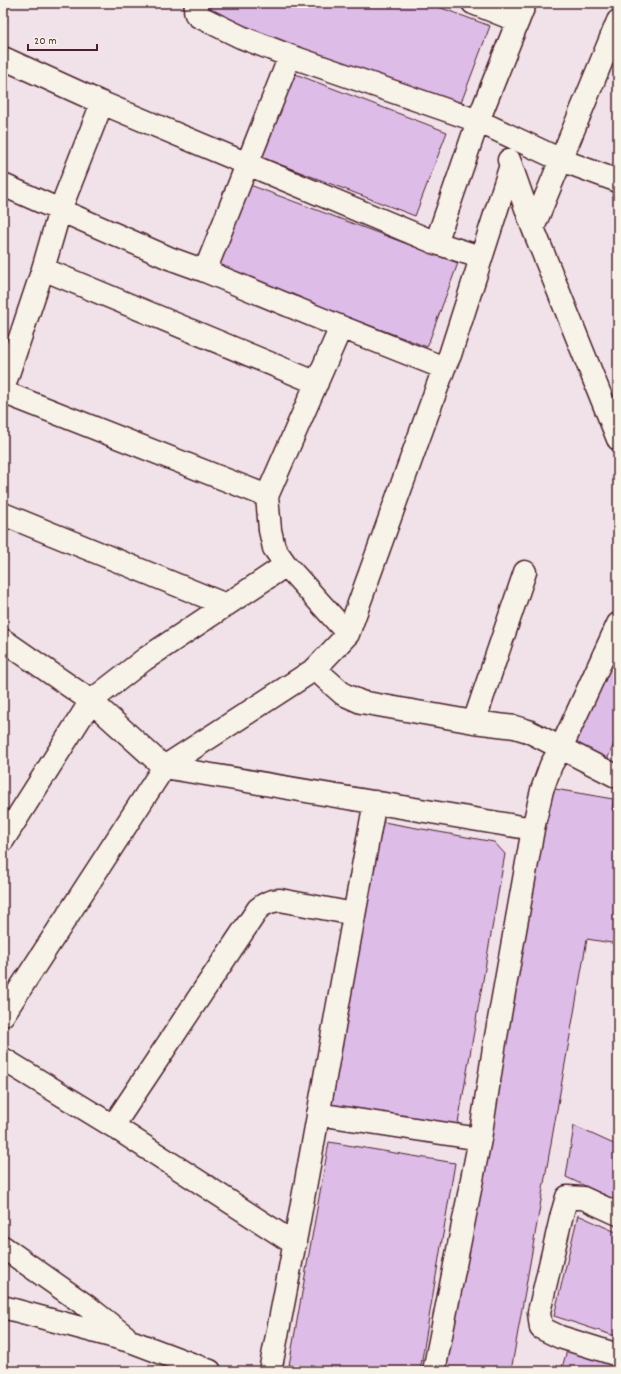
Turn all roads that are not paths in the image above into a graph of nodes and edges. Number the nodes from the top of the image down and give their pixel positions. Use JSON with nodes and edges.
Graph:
{"nodes":[{"id":1,"x":197,"y":3,"type":"edge"},
{"id":2,"x":473,"y":3,"type":"edge"},
{"id":3,"x":521,"y":12,"type":"edge"},
{"id":4,"x":618,"y":24,"type":"edge"},
{"id":5,"x":290,"y":56,"type":"junction"},
{"id":6,"x":3,"y":58,"type":"edge"},
{"id":7,"x":102,"y":103,"type":"junction"},
{"id":8,"x":478,"y":121,"type":"junction"},
{"id":9,"x":502,"y":132,"type":"junction"},
{"id":10,"x":561,"y":160,"type":"junction"},
{"id":11,"x":248,"y":163,"type":"junction"},
{"id":12,"x":511,"y":165,"type":"junction"},
{"id":13,"x":618,"y":181,"type":"edge"},
{"id":14,"x":3,"y":185,"type":"edge"},
{"id":15,"x":60,"y":210,"type":"junction"},
{"id":16,"x":533,"y":228,"type":"junction"},
{"id":17,"x":436,"y":243,"type":"junction"},
{"id":18,"x":480,"y":256,"type":"junction"},
{"id":19,"x":43,"y":269,"type":"junction"},
{"id":20,"x":205,"y":271,"type":"junction"},
{"id":21,"x":340,"y":327,"type":"junction"},
{"id":22,"x":444,"y":368,"type":"junction"},
{"id":23,"x":317,"y":383,"type":"junction"},
{"id":24,"x":3,"y":389,"type":"edge"},
{"id":25,"x":3,"y":392,"type":"edge"},
{"id":26,"x":618,"y":440,"type":"edge"},
{"id":27,"x":267,"y":496,"type":"junction"},
{"id":28,"x":3,"y":514,"type":"edge"},
{"id":29,"x":286,"y":565,"type":"junction"},
{"id":30,"x":525,"y":572,"type":"dead end"},
{"id":31,"x":226,"y":605,"type":"junction"},
{"id":32,"x":618,"y":624,"type":"edge"},
{"id":33,"x":348,"y":634,"type":"junction"},
{"id":34,"x":3,"y":640,"type":"edge"},
{"id":35,"x":315,"y":669,"type":"junction"},
{"id":36,"x":91,"y":701,"type":"junction"},
{"id":37,"x":474,"y":722,"type":"junction"},
{"id":38,"x":561,"y":748,"type":"junction"},
{"id":39,"x":164,"y":767,"type":"junction"},
{"id":40,"x":618,"y":777,"type":"edge"},
{"id":41,"x":375,"y":802,"type":"junction"},
{"id":42,"x":533,"y":829,"type":"junction"},
{"id":43,"x":3,"y":840,"type":"edge"},
{"id":44,"x":354,"y":914,"type":"junction"},
{"id":45,"x":3,"y":1015,"type":"edge"},
{"id":46,"x":3,"y":1059,"type":"edge"},
{"id":47,"x":318,"y":1114,"type":"junction"},
{"id":48,"x":113,"y":1126,"type":"junction"},
{"id":49,"x":480,"y":1139,"type":"junction"},
{"id":50,"x":618,"y":1214,"type":"edge"},
{"id":51,"x":296,"y":1244,"type":"junction"},
{"id":52,"x":3,"y":1247,"type":"edge"},
{"id":53,"x":3,"y":1307,"type":"edge"},
{"id":54,"x":133,"y":1342,"type":"junction"},
{"id":55,"x":618,"y":1355,"type":"edge"},
{"id":56,"x":210,"y":1371,"type":"edge"},
{"id":57,"x":270,"y":1371,"type":"edge"},
{"id":58,"x":434,"y":1371,"type":"edge"}],
"edges":[{"from":1,"to":5,"type":"street"},
{"from":2,"to":3,"type":"street"},
{"from":3,"to":8,"type":"street"},
{"from":4,"to":10,"type":"street"},
{"from":5,"to":8,"type":"street"},
{"from":5,"to":11,"type":"street"},
{"from":6,"to":7,"type":"street"},
{"from":7,"to":11,"type":"street"},
{"from":7,"to":15,"type":"street"},
{"from":8,"to":9,"type":"street"},
{"from":8,"to":17,"type":"street"},
{"from":9,"to":10,"type":"street"},
{"from":9,"to":12,"type":"street"},
{"from":10,"to":13,"type":"street"},
{"from":10,"to":16,"type":"street"},
{"from":11,"to":17,"type":"street"},
{"from":11,"to":20,"type":"street"},
{"from":12,"to":16,"type":"street"},
{"from":12,"to":18,"type":"street"},
{"from":14,"to":15,"type":"street"},
{"from":15,"to":19,"type":"street"},
{"from":15,"to":20,"type":"street"},
{"from":16,"to":26,"type":"street"},
{"from":17,"to":18,"type":"street"},
{"from":18,"to":22,"type":"street"},
{"from":19,"to":23,"type":"street"},
{"from":19,"to":24,"type":"street"},
{"from":20,"to":21,"type":"street"},
{"from":21,"to":22,"type":"street"},
{"from":21,"to":23,"type":"street"},
{"from":22,"to":33,"type":"street"},
{"from":23,"to":27,"type":"street"},
{"from":25,"to":27,"type":"street"},
{"from":27,"to":29,"type":"street"},
{"from":28,"to":31,"type":"street"},
{"from":29,"to":31,"type":"street"},
{"from":29,"to":33,"type":"street"},
{"from":30,"to":37,"type":"street"},
{"from":31,"to":36,"type":"street"},
{"from":32,"to":38,"type":"street"},
{"from":33,"to":35,"type":"street"},
{"from":34,"to":36,"type":"street"},
{"from":35,"to":37,"type":"street"},
{"from":35,"to":39,"type":"street"},
{"from":36,"to":39,"type":"street"},
{"from":36,"to":43,"type":"street"},
{"from":37,"to":38,"type":"street"},
{"from":38,"to":40,"type":"street"},
{"from":38,"to":42,"type":"street"},
{"from":39,"to":41,"type":"street"},
{"from":39,"to":45,"type":"street"},
{"from":41,"to":42,"type":"street"},
{"from":41,"to":44,"type":"street"},
{"from":42,"to":49,"type":"street"},
{"from":44,"to":47,"type":"street"},
{"from":44,"to":48,"type":"street"},
{"from":46,"to":48,"type":"street"},
{"from":47,"to":49,"type":"street"},
{"from":47,"to":51,"type":"street"},
{"from":48,"to":51,"type":"street"},
{"from":49,"to":58,"type":"street"},
{"from":50,"to":55,"type":"street"},
{"from":51,"to":57,"type":"street"},
{"from":52,"to":54,"type":"street"},
{"from":53,"to":54,"type":"street"},
{"from":54,"to":56,"type":"street"}]}
